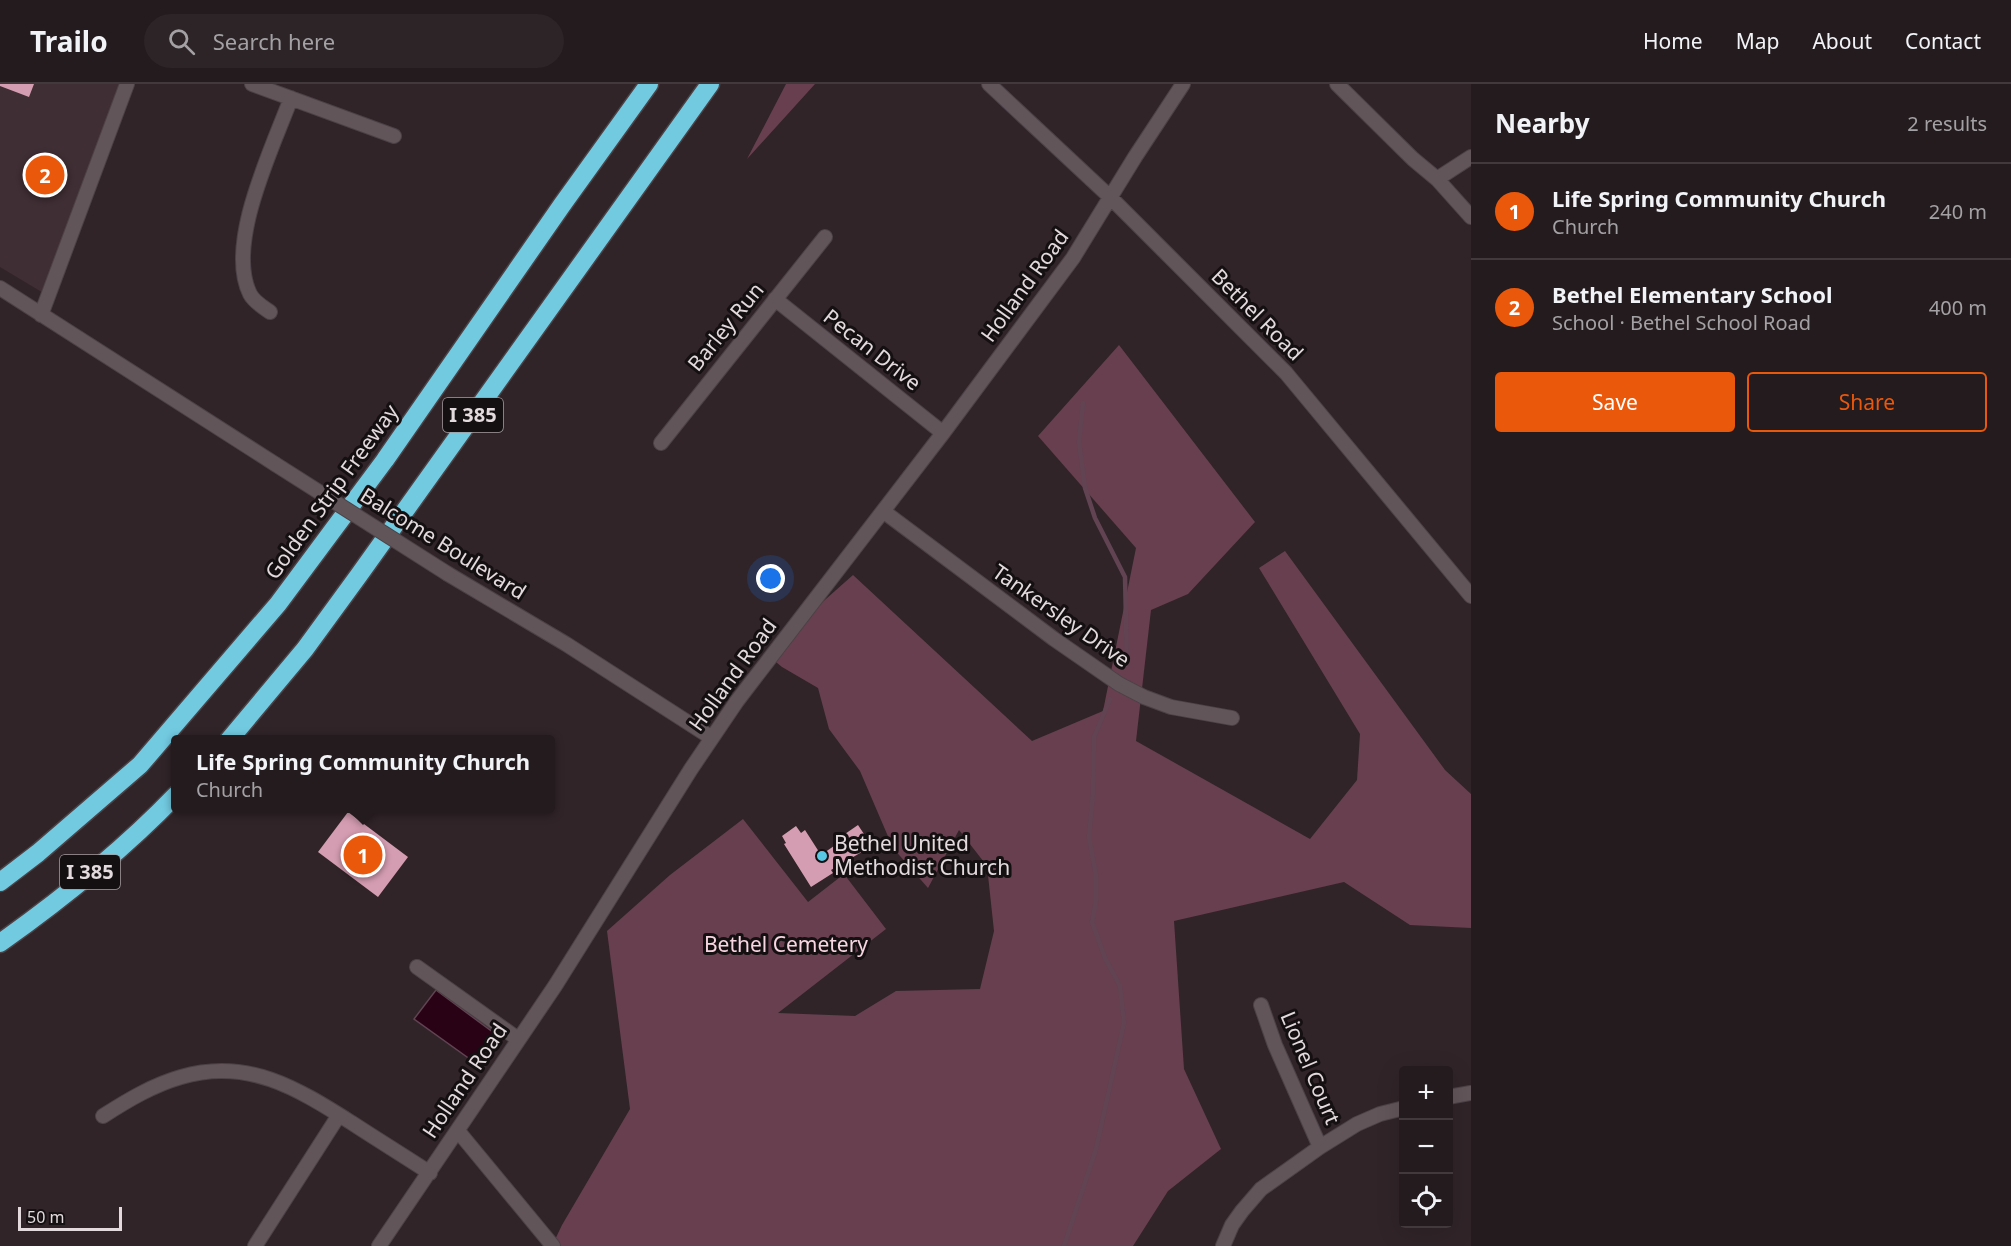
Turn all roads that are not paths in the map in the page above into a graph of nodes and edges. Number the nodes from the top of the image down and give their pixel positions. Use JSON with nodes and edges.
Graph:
{"nodes":[{"id":1,"x":128,"y":84,"type":"edge"},
{"id":2,"x":252,"y":84,"type":"edge"},
{"id":3,"x":649,"y":84,"type":"edge"},
{"id":4,"x":710,"y":84,"type":"edge"},
{"id":5,"x":989,"y":84,"type":"edge"},
{"id":6,"x":1183,"y":84,"type":"edge"},
{"id":7,"x":1337,"y":84,"type":"edge"},
{"id":8,"x":291,"y":98,"type":"junction"},
{"id":9,"x":394,"y":136,"type":"dead end"},
{"id":10,"x":1471,"y":157,"type":"edge"},
{"id":11,"x":1437,"y":179,"type":"junction"},
{"id":12,"x":1110,"y":197,"type":"junction"},
{"id":13,"x":1471,"y":217,"type":"edge"},
{"id":14,"x":825,"y":237,"type":"dead end"},
{"id":15,"x":0,"y":288,"type":"edge"},
{"id":16,"x":775,"y":300,"type":"junction"},
{"id":17,"x":270,"y":312,"type":"dead end"},
{"id":18,"x":41,"y":315,"type":"junction"},
{"id":19,"x":943,"y":433,"type":"junction"},
{"id":20,"x":661,"y":443,"type":"dead end"},
{"id":21,"x":883,"y":511,"type":"junction"},
{"id":22,"x":1471,"y":596,"type":"edge"},
{"id":23,"x":1233,"y":718,"type":"dead end"},
{"id":24,"x":233,"y":735,"type":"edge"},
{"id":25,"x":712,"y":738,"type":"junction"},
{"id":26,"x":171,"y":800,"type":"edge"},
{"id":27,"x":0,"y":882,"type":"edge"},
{"id":28,"x":0,"y":943,"type":"edge"},
{"id":29,"x":417,"y":967,"type":"dead end"},
{"id":30,"x":1261,"y":1005,"type":"dead end"},
{"id":31,"x":518,"y":1039,"type":"junction"},
{"id":32,"x":1471,"y":1093,"type":"edge"},
{"id":33,"x":1453,"y":1096,"type":"edge"},
{"id":34,"x":1399,"y":1109,"type":"edge"},
{"id":35,"x":339,"y":1115,"type":"junction"},
{"id":36,"x":104,"y":1116,"type":"dead end"},
{"id":37,"x":458,"y":1131,"type":"junction"},
{"id":38,"x":1320,"y":1147,"type":"junction"},
{"id":39,"x":430,"y":1173,"type":"junction"},
{"id":40,"x":255,"y":1246,"type":"edge"},
{"id":41,"x":379,"y":1246,"type":"edge"},
{"id":42,"x":553,"y":1246,"type":"edge"},
{"id":43,"x":1223,"y":1246,"type":"edge"}],
"edges":[{"from":1,"to":18,"type":"street"},
{"from":2,"to":8,"type":"street"},
{"from":3,"to":27,"type":"highway","name":"Golden Strip Freeway","number":"I 385"},
{"from":4,"to":24,"type":"highway","number":"I 385"},
{"from":5,"to":12,"type":"street","name":"Bethel Road"},
{"from":6,"to":12,"type":"street","name":"Holland Road"},
{"from":7,"to":11,"type":"street"},
{"from":8,"to":9,"type":"street"},
{"from":8,"to":17,"type":"street"},
{"from":10,"to":11,"type":"street"},
{"from":11,"to":13,"type":"street"},
{"from":12,"to":19,"type":"street","name":"Holland Road"},
{"from":12,"to":22,"type":"street","name":"Bethel Road"},
{"from":14,"to":16,"type":"street","name":"Barley Run"},
{"from":15,"to":18,"type":"street","name":"Balcome Boulevard"},
{"from":16,"to":19,"type":"street","name":"Pecan Drive"},
{"from":16,"to":20,"type":"street","name":"Barley Run"},
{"from":18,"to":25,"type":"street","name":"Balcome Boulevard","bridge":true},
{"from":19,"to":21,"type":"street","name":"Holland Road"},
{"from":21,"to":23,"type":"street","name":"Tankersley Drive"},
{"from":21,"to":25,"type":"street","name":"Holland Road"},
{"from":25,"to":31,"type":"street","name":"Holland Road"},
{"from":26,"to":28,"type":"highway","number":"I 385"},
{"from":29,"to":31,"type":"street"},
{"from":30,"to":38,"type":"street","name":"Lionel Court"},
{"from":31,"to":37,"type":"street","name":"Holland Road"},
{"from":32,"to":33,"type":"street"},
{"from":34,"to":38,"type":"street"},
{"from":35,"to":36,"type":"street"},
{"from":35,"to":39,"type":"street"},
{"from":35,"to":40,"type":"street"},
{"from":37,"to":39,"type":"street","name":"Holland Road"},
{"from":37,"to":42,"type":"street"},
{"from":38,"to":43,"type":"street"},
{"from":39,"to":41,"type":"street","name":"Holland Road"}]}
